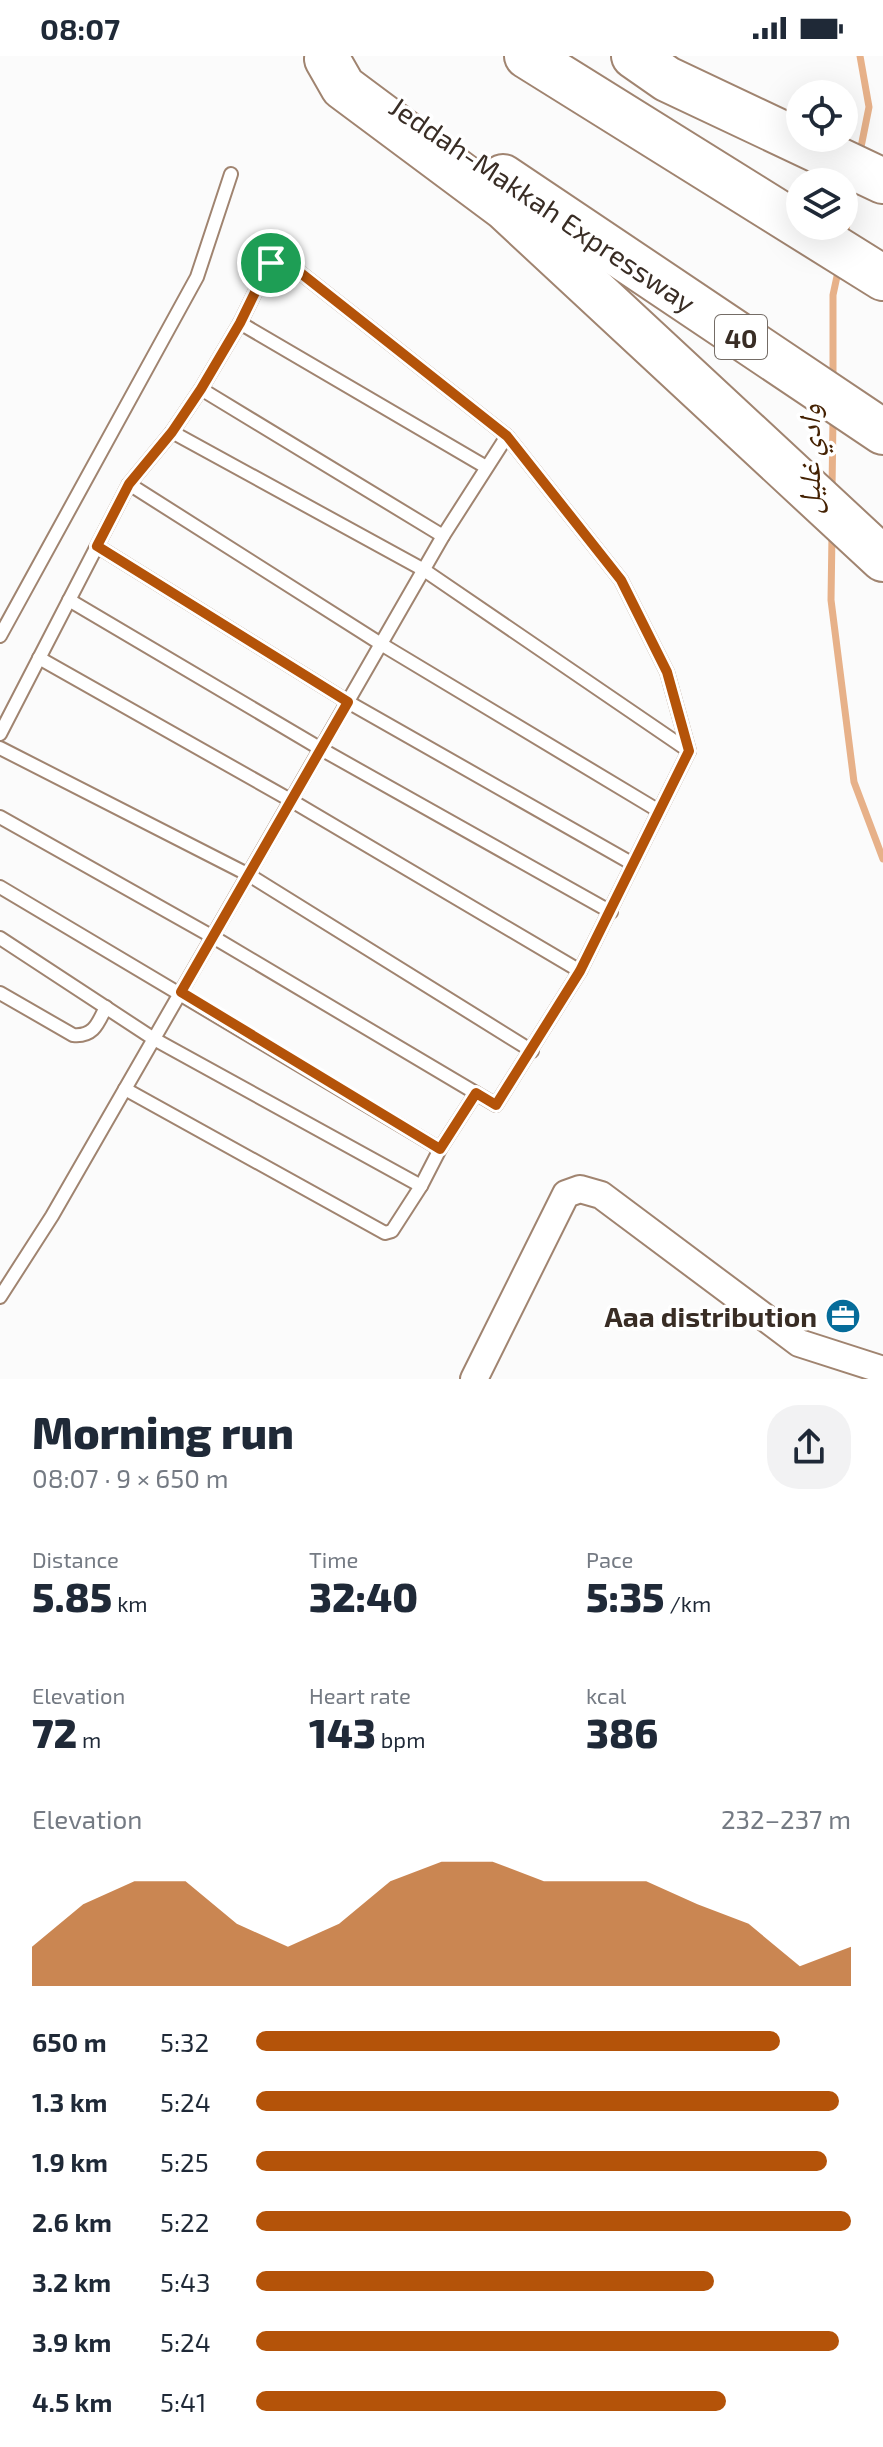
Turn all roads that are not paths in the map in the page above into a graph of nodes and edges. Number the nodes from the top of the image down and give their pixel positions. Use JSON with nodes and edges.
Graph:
{"nodes":[{"id":1,"x":527,"y":56,"type":"edge"},
{"id":2,"x":325,"y":57,"type":"edge"},
{"id":3,"x":650,"y":68,"type":"edge"},
{"id":4,"x":231,"y":174,"type":"dead end"},
{"id":5,"x":883,"y":181,"type":"edge"},
{"id":6,"x":883,"y":278,"type":"edge"},
{"id":7,"x":240,"y":323,"type":"junction"},
{"id":8,"x":201,"y":389,"type":"junction"},
{"id":9,"x":172,"y":432,"type":"junction"},
{"id":10,"x":883,"y":432,"type":"edge"},
{"id":11,"x":507,"y":436,"type":"junction"},
{"id":12,"x":486,"y":467,"type":"junction"},
{"id":13,"x":129,"y":484,"type":"junction"},
{"id":14,"x":443,"y":536,"type":"junction"},
{"id":15,"x":97,"y":546,"type":"junction"},
{"id":16,"x":883,"y":559,"type":"edge"},
{"id":17,"x":424,"y":570,"type":"junction"},
{"id":18,"x":69,"y":600,"type":"junction"},
{"id":19,"x":0,"y":636,"type":"edge"},
{"id":20,"x":381,"y":644,"type":"junction"},
{"id":21,"x":39,"y":658,"type":"junction"},
{"id":22,"x":348,"y":702,"type":"junction"},
{"id":23,"x":0,"y":734,"type":"edge"},
{"id":24,"x":0,"y":748,"type":"edge"},
{"id":25,"x":321,"y":749,"type":"junction"},
{"id":26,"x":689,"y":751,"type":"junction"},
{"id":27,"x":292,"y":801,"type":"junction"},
{"id":28,"x":659,"y":811,"type":"junction"},
{"id":29,"x":0,"y":817,"type":"edge"},
{"id":30,"x":633,"y":864,"type":"junction"},
{"id":31,"x":249,"y":875,"type":"junction"},
{"id":32,"x":0,"y":887,"type":"edge"},
{"id":33,"x":611,"y":912,"type":"junction"},
{"id":34,"x":213,"y":937,"type":"junction"},
{"id":35,"x":0,"y":938,"type":"edge"},
{"id":36,"x":580,"y":971,"type":"junction"},
{"id":37,"x":181,"y":992,"type":"junction"},
{"id":38,"x":0,"y":993,"type":"edge"},
{"id":39,"x":106,"y":1007,"type":"junction"},
{"id":40,"x":154,"y":1039,"type":"junction"},
{"id":41,"x":532,"y":1051,"type":"junction"},
{"id":42,"x":125,"y":1089,"type":"junction"},
{"id":43,"x":476,"y":1093,"type":"junction"},
{"id":44,"x":440,"y":1149,"type":"junction"},
{"id":45,"x":421,"y":1186,"type":"junction"},
{"id":46,"x":0,"y":1297,"type":"edge"},
{"id":47,"x":883,"y":1370,"type":"edge"},
{"id":48,"x":474,"y":1379,"type":"edge"}],
"edges":[{"from":1,"to":6,"type":"highway"},
{"from":2,"to":10,"type":"highway","name":"Jeddah-Makkah Expressway","number":"40"},
{"from":2,"to":16,"type":"highway"},
{"from":3,"to":5,"type":"highway"},
{"from":4,"to":19,"type":"lane"},
{"from":7,"to":8,"type":"lane"},
{"from":7,"to":11,"type":"lane"},
{"from":7,"to":12,"type":"lane"},
{"from":8,"to":9,"type":"lane"},
{"from":8,"to":14,"type":"lane"},
{"from":9,"to":13,"type":"lane"},
{"from":9,"to":17,"type":"lane"},
{"from":11,"to":12,"type":"lane"},
{"from":11,"to":26,"type":"lane"},
{"from":12,"to":14,"type":"lane"},
{"from":13,"to":15,"type":"lane"},
{"from":13,"to":20,"type":"lane"},
{"from":14,"to":17,"type":"lane"},
{"from":15,"to":18,"type":"lane"},
{"from":15,"to":22,"type":"lane"},
{"from":17,"to":20,"type":"lane"},
{"from":17,"to":26,"type":"lane"},
{"from":18,"to":21,"type":"lane"},
{"from":18,"to":25,"type":"lane"},
{"from":20,"to":22,"type":"lane"},
{"from":20,"to":28,"type":"lane"},
{"from":21,"to":23,"type":"lane"},
{"from":21,"to":27,"type":"lane"},
{"from":22,"to":25,"type":"lane"},
{"from":22,"to":30,"type":"lane"},
{"from":24,"to":31,"type":"lane"},
{"from":25,"to":27,"type":"lane"},
{"from":25,"to":33,"type":"lane"},
{"from":26,"to":28,"type":"lane"},
{"from":27,"to":31,"type":"lane"},
{"from":27,"to":36,"type":"lane"},
{"from":28,"to":30,"type":"lane"},
{"from":29,"to":34,"type":"lane"},
{"from":30,"to":33,"type":"lane"},
{"from":31,"to":34,"type":"lane"},
{"from":31,"to":41,"type":"lane"},
{"from":32,"to":37,"type":"lane"},
{"from":33,"to":36,"type":"lane"},
{"from":34,"to":37,"type":"lane"},
{"from":34,"to":43,"type":"lane"},
{"from":35,"to":39,"type":"lane"},
{"from":36,"to":41,"type":"lane"},
{"from":37,"to":40,"type":"lane"},
{"from":37,"to":44,"type":"lane"},
{"from":38,"to":39,"type":"lane"},
{"from":39,"to":40,"type":"lane"},
{"from":40,"to":42,"type":"lane"},
{"from":40,"to":45,"type":"lane"},
{"from":41,"to":43,"type":"lane"},
{"from":42,"to":45,"type":"lane"},
{"from":42,"to":46,"type":"lane"},
{"from":43,"to":44,"type":"lane"},
{"from":44,"to":45,"type":"lane"},
{"from":47,"to":48,"type":"street"}]}
